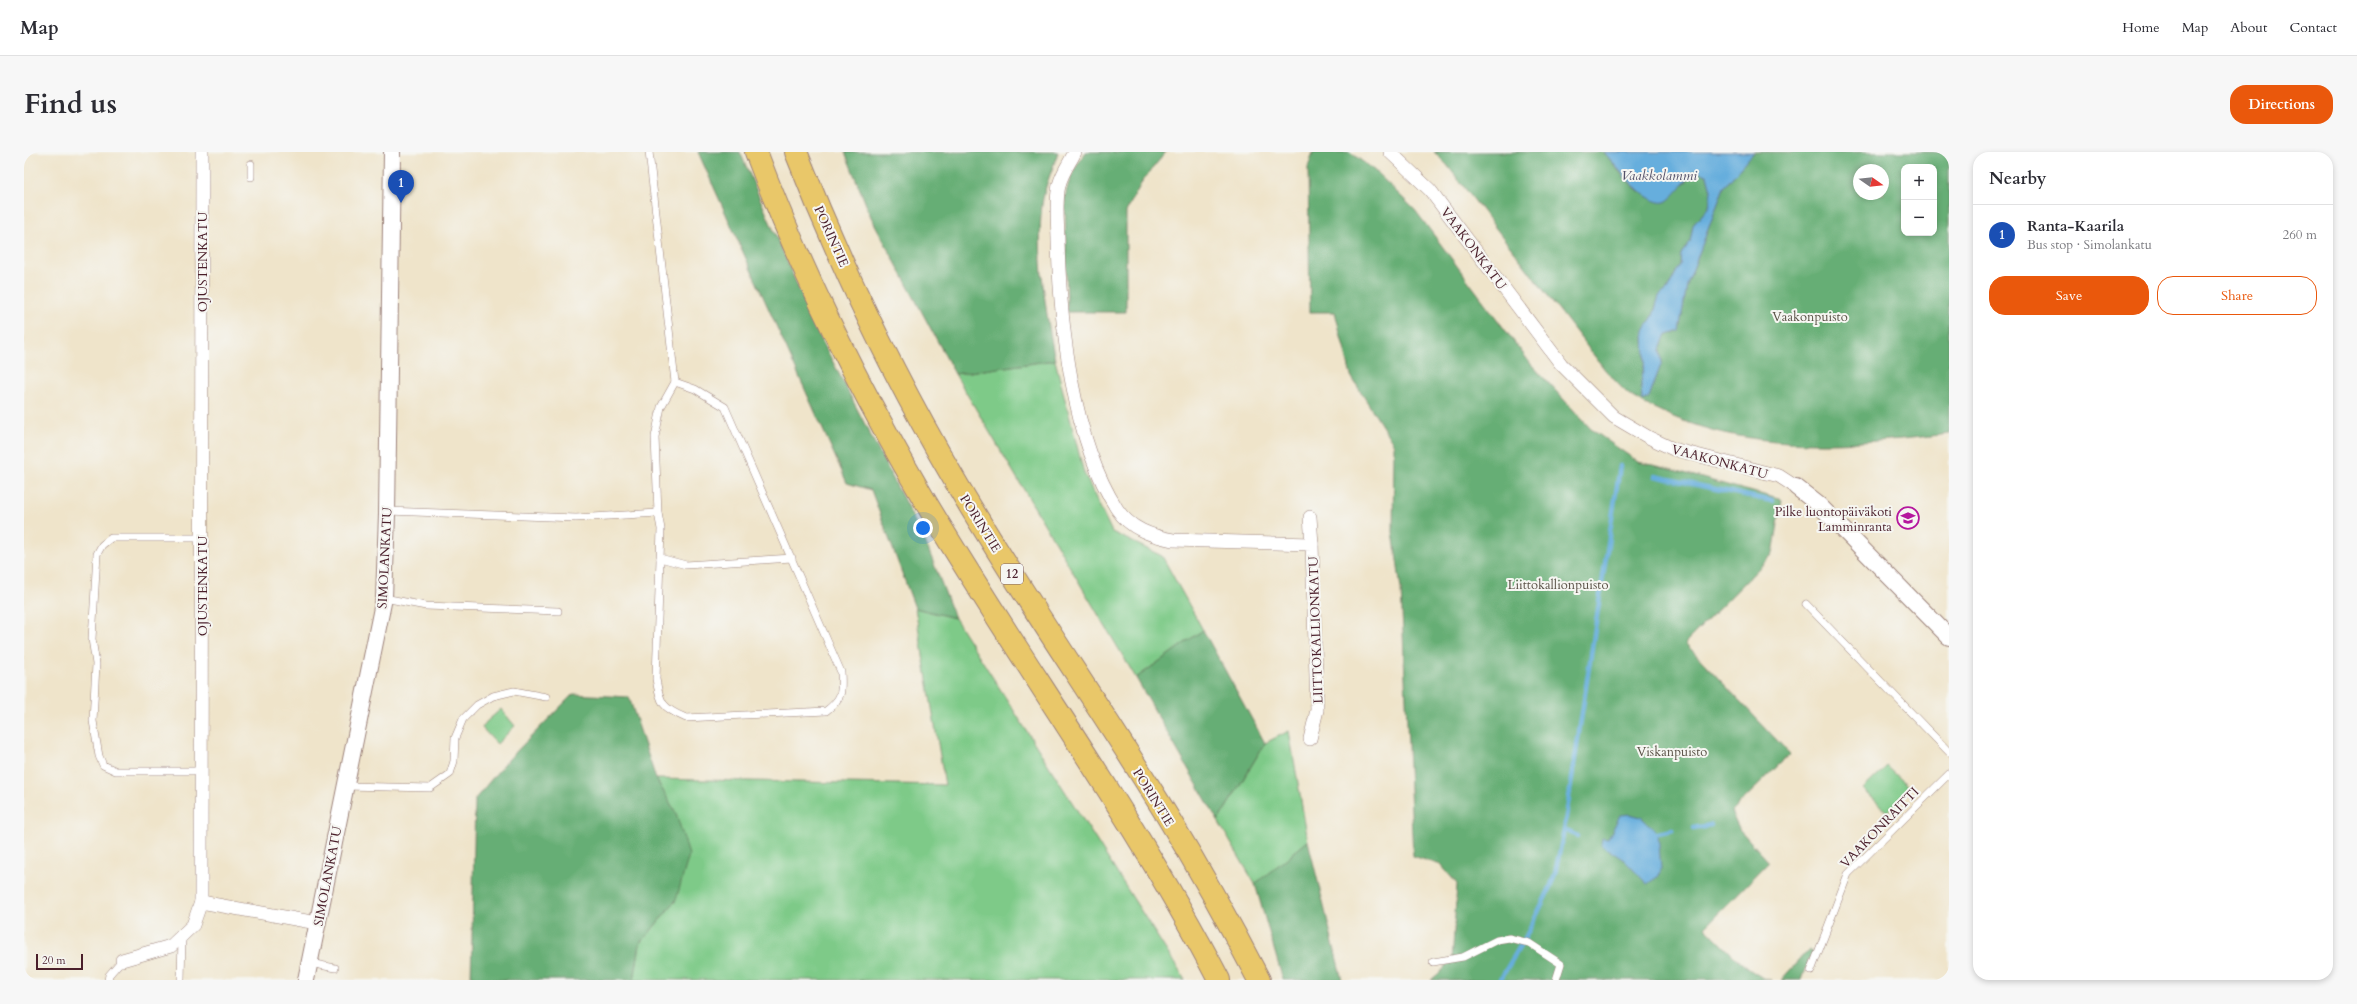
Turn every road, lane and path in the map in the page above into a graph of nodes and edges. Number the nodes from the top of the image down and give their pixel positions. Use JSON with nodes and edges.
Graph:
{"nodes":[{"id":1,"x":202,"y":152,"type":"edge"},
{"id":2,"x":392,"y":152,"type":"edge"},
{"id":3,"x":649,"y":152,"type":"edge"},
{"id":4,"x":756,"y":152,"type":"edge"},
{"id":5,"x":796,"y":152,"type":"edge"},
{"id":6,"x":1075,"y":152,"type":"edge"},
{"id":7,"x":1390,"y":152,"type":"edge"},
{"id":8,"x":251,"y":164,"type":"dead end"},
{"id":9,"x":251,"y":177,"type":"dead end"},
{"id":10,"x":675,"y":382,"type":"junction"},
{"id":11,"x":1796,"y":487,"type":"joint"},
{"id":12,"x":387,"y":511,"type":"junction"},
{"id":13,"x":658,"y":513,"type":"junction"},
{"id":14,"x":1310,"y":517,"type":"dead end"},
{"id":15,"x":202,"y":538,"type":"junction"},
{"id":16,"x":1312,"y":544,"type":"junction"},
{"id":17,"x":660,"y":558,"type":"junction"},
{"id":18,"x":792,"y":558,"type":"junction"},
{"id":19,"x":384,"y":598,"type":"junction"},
{"id":20,"x":1806,"y":604,"type":"dead end"},
{"id":21,"x":558,"y":611,"type":"dead end"},
{"id":22,"x":1949,"y":637,"type":"edge"},
{"id":23,"x":546,"y":697,"type":"dead end"},
{"id":24,"x":1310,"y":739,"type":"dead end"},
{"id":25,"x":1949,"y":752,"type":"edge"},
{"id":26,"x":202,"y":771,"type":"junction"},
{"id":27,"x":1949,"y":774,"type":"edge"},
{"id":28,"x":345,"y":786,"type":"junction"},
{"id":29,"x":201,"y":902,"type":"junction"},
{"id":30,"x":317,"y":923,"type":"junction"},
{"id":31,"x":182,"y":936,"type":"junction"},
{"id":32,"x":122,"y":960,"type":"joint"},
{"id":33,"x":1433,"y":962,"type":"dead end"},
{"id":34,"x":309,"y":963,"type":"junction"},
{"id":35,"x":335,"y":968,"type":"dead end"},
{"id":36,"x":1812,"y":971,"type":"dead end"},
{"id":37,"x":108,"y":980,"type":"edge"},
{"id":38,"x":181,"y":980,"type":"edge"},
{"id":39,"x":306,"y":980,"type":"edge"},
{"id":40,"x":1219,"y":980,"type":"edge"},
{"id":41,"x":1259,"y":980,"type":"edge"},
{"id":42,"x":1556,"y":980,"type":"edge"}],
"edges":[{"from":1,"to":15,"type":"street","name":"OJUSTENKATU"},
{"from":2,"to":12,"type":"street","name":"SIMOLANKATU"},
{"from":3,"to":10,"type":"lane"},
{"from":4,"to":40,"type":"highway"},
{"from":5,"to":41,"type":"highway","name":"PORINTIE","number":"12"},
{"from":6,"to":16,"type":"street","name":"LIITTOKALLIONKATU"},
{"from":7,"to":11,"type":"street","name":"VAAKONKATU"},
{"from":8,"to":9,"type":"lane"},
{"from":10,"to":13,"type":"lane"},
{"from":10,"to":18,"type":"lane"},
{"from":11,"to":22,"type":"street","name":"VAAKONKATU"},
{"from":12,"to":13,"type":"lane"},
{"from":12,"to":19,"type":"street","name":"SIMOLANKATU"},
{"from":13,"to":17,"type":"lane"},
{"from":14,"to":16,"type":"street","name":"LIITTOKALLIONKATU"},
{"from":15,"to":26,"type":"street","name":"OJUSTENKATU"},
{"from":15,"to":26,"type":"lane"},
{"from":16,"to":24,"type":"street","name":"LIITTOKALLIONKATU"},
{"from":17,"to":18,"type":"lane"},
{"from":17,"to":18,"type":"lane"},
{"from":19,"to":21,"type":"lane"},
{"from":19,"to":28,"type":"street","name":"SIMOLANKATU"},
{"from":20,"to":25,"type":"lane"},
{"from":23,"to":28,"type":"lane"},
{"from":26,"to":29,"type":"street","name":"OJUSTENKATU"},
{"from":27,"to":36,"type":"lane","name":"VAAKONRAITTI"},
{"from":28,"to":30,"type":"street","name":"SIMOLANKATU"},
{"from":29,"to":30,"type":"street"},
{"from":29,"to":31,"type":"street","name":"OJUSTENKATU"},
{"from":30,"to":34,"type":"street","name":"SIMOLANKATU"},
{"from":31,"to":32,"type":"street","name":"OJUSTENKATU"},
{"from":31,"to":38,"type":"lane"},
{"from":32,"to":37,"type":"lane"},
{"from":33,"to":42,"type":"lane"},
{"from":34,"to":35,"type":"lane"},
{"from":34,"to":39,"type":"street","name":"SIMOLANKATU"}]}
